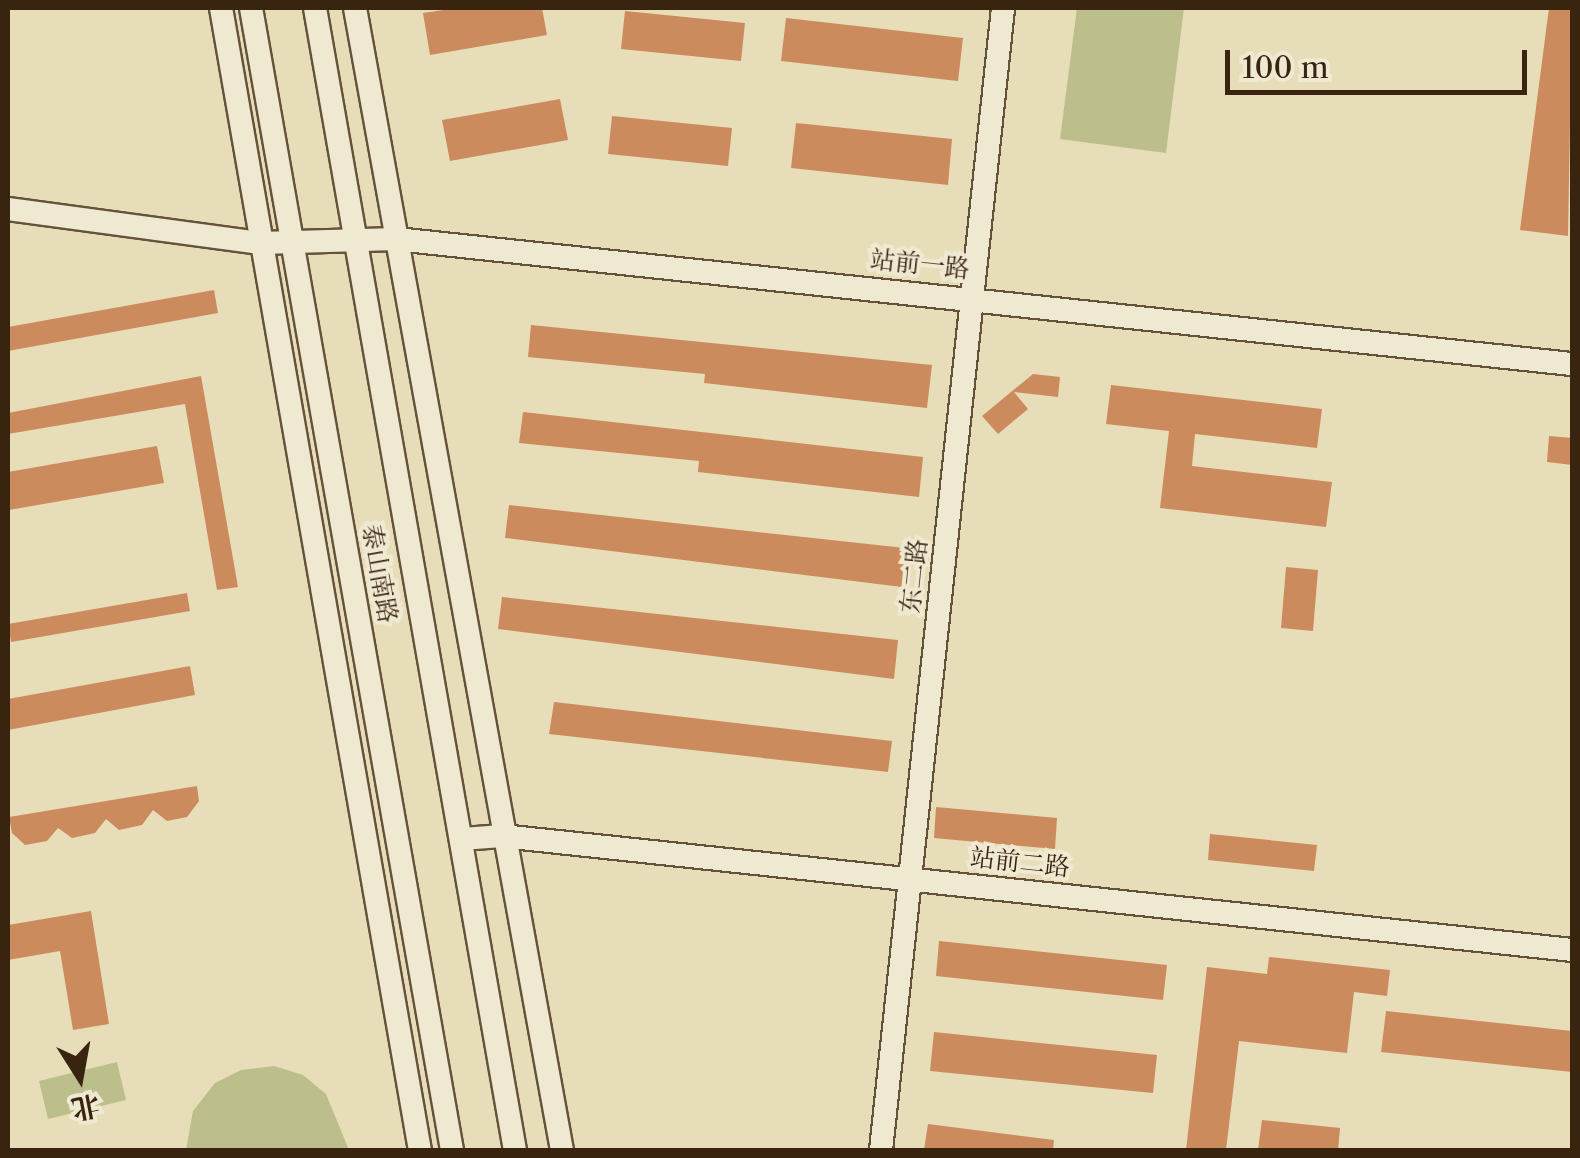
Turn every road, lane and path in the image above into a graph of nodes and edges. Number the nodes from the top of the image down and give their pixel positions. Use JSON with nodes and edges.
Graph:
{"nodes":[{"id":1,"x":220,"y":8,"type":"edge"},
{"id":2,"x":252,"y":8,"type":"edge"},
{"id":3,"x":314,"y":8,"type":"edge"},
{"id":4,"x":355,"y":8,"type":"edge"},
{"id":5,"x":1003,"y":8,"type":"edge"},
{"id":6,"x":8,"y":209,"type":"edge"},
{"id":7,"x":396,"y":239,"type":"junction"},
{"id":8,"x":357,"y":240,"type":"junction"},
{"id":9,"x":261,"y":243,"type":"junction"},
{"id":10,"x":295,"y":243,"type":"junction"},
{"id":11,"x":972,"y":298,"type":"junction"},
{"id":12,"x":1572,"y":364,"type":"edge"},
{"id":13,"x":502,"y":836,"type":"junction"},
{"id":14,"x":461,"y":839,"type":"junction"},
{"id":15,"x":910,"y":879,"type":"junction"},
{"id":16,"x":1572,"y":950,"type":"edge"},
{"id":17,"x":420,"y":1150,"type":"edge"},
{"id":18,"x":452,"y":1150,"type":"edge"},
{"id":19,"x":515,"y":1150,"type":"edge"},
{"id":20,"x":562,"y":1150,"type":"edge"},
{"id":21,"x":881,"y":1150,"type":"edge"}],
"edges":[{"from":1,"to":9,"type":"street"},
{"from":2,"to":10,"type":"street","name":"泰山南路"},
{"from":3,"to":8,"type":"street","name":"泰山南路"},
{"from":4,"to":7,"type":"street"},
{"from":5,"to":11,"type":"street","name":"东二路"},
{"from":6,"to":9,"type":"street","name":"站前一路"},
{"from":7,"to":8,"type":"street","name":"站前一路"},
{"from":7,"to":11,"type":"street","name":"站前一路"},
{"from":7,"to":13,"type":"street"},
{"from":8,"to":10,"type":"street","name":"站前一路"},
{"from":8,"to":14,"type":"street","name":"泰山南路"},
{"from":9,"to":10,"type":"street","name":"站前一路"},
{"from":9,"to":17,"type":"street"},
{"from":10,"to":18,"type":"street","name":"泰山南路"},
{"from":11,"to":12,"type":"street","name":"站前一路"},
{"from":11,"to":15,"type":"street","name":"东二路"},
{"from":13,"to":14,"type":"street","name":"站前二路"},
{"from":13,"to":15,"type":"street","name":"站前二路"},
{"from":13,"to":20,"type":"street"},
{"from":14,"to":19,"type":"street","name":"泰山南路"},
{"from":15,"to":16,"type":"street","name":"站前二路"},
{"from":15,"to":21,"type":"street","name":"东二路"}]}
